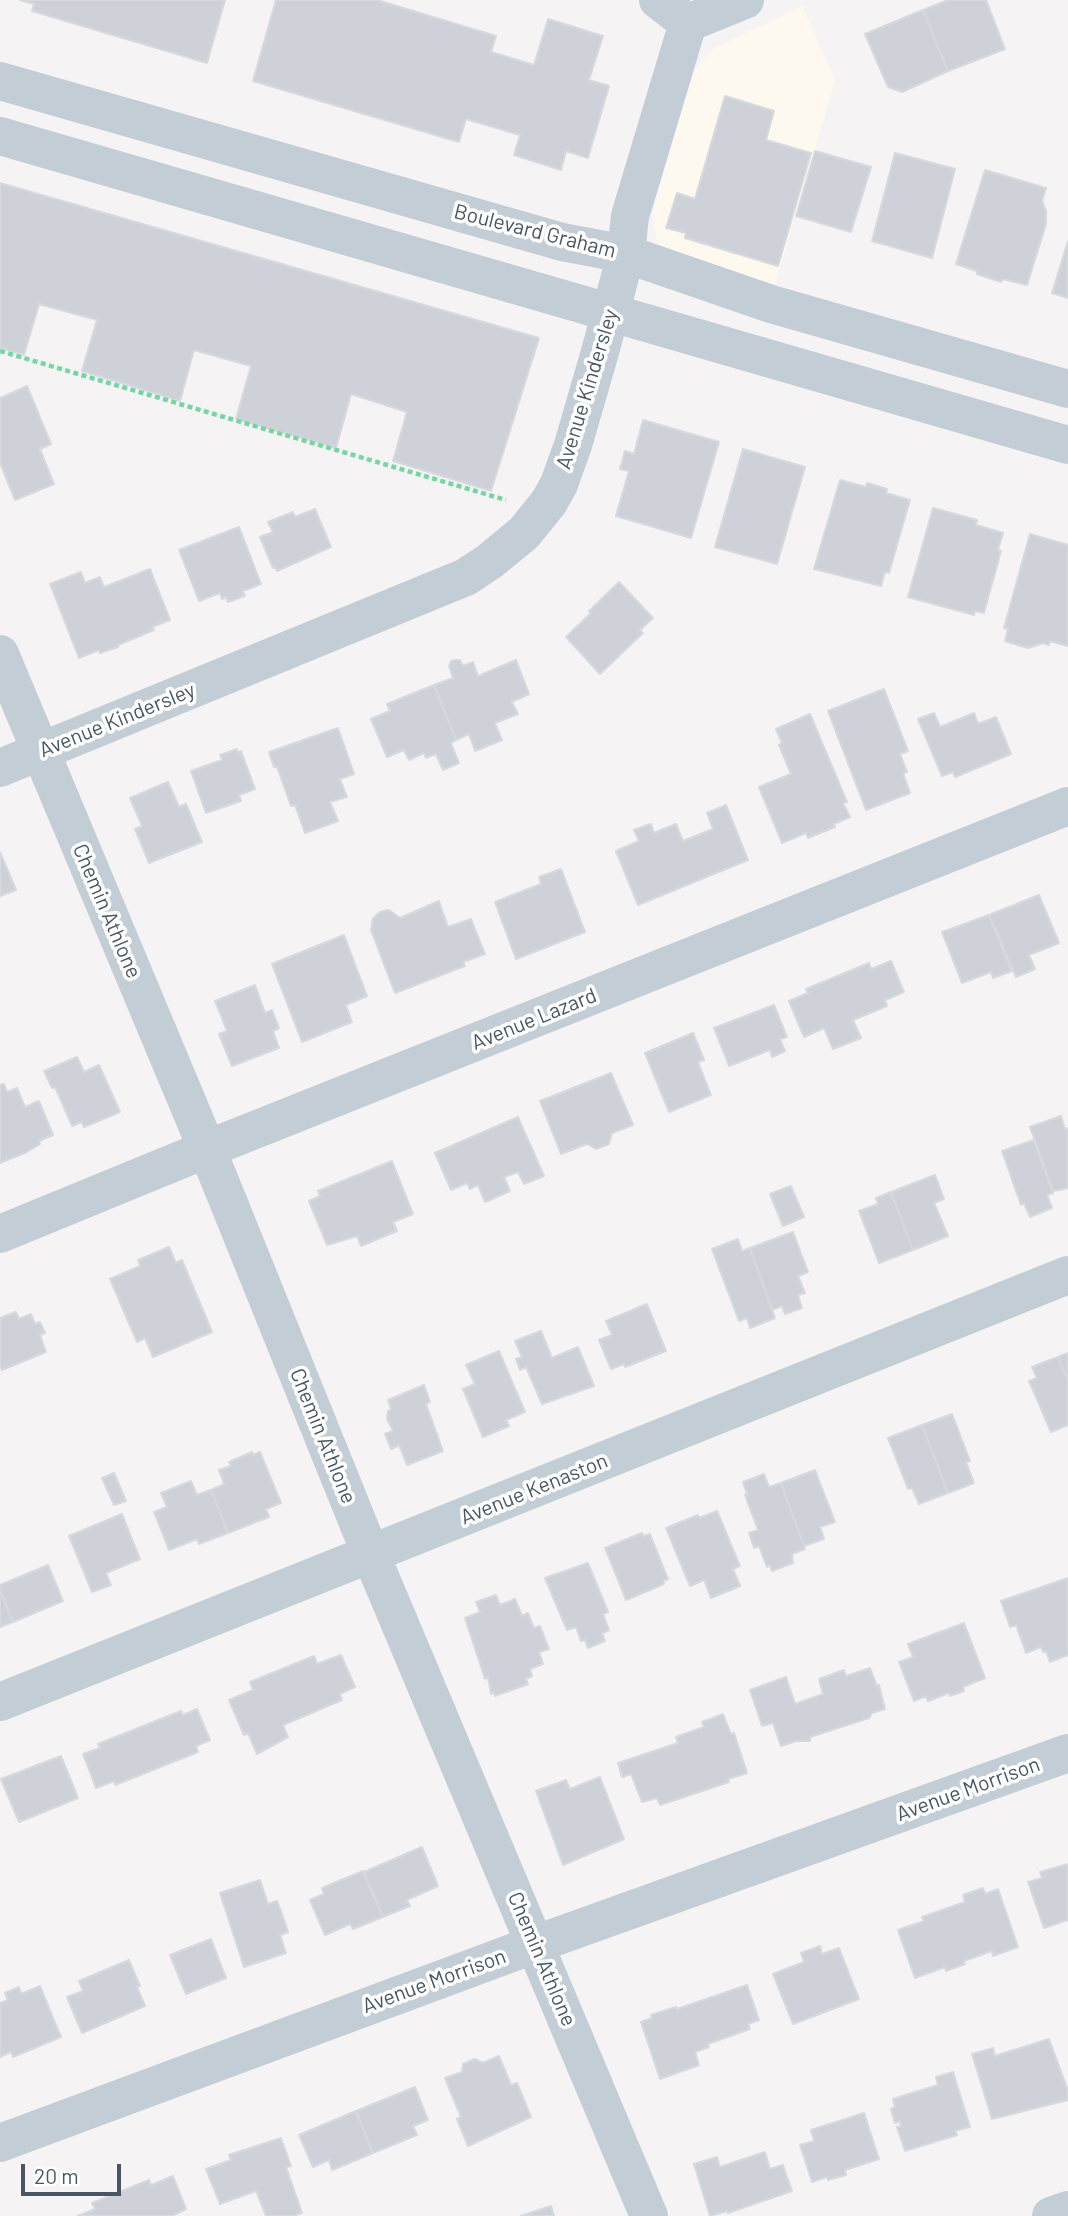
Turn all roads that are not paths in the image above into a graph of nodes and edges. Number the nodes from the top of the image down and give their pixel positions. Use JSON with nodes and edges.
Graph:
{"nodes":[{"id":1,"x":658,"y":0,"type":"edge"},
{"id":2,"x":745,"y":0,"type":"edge"},
{"id":3,"x":688,"y":23,"type":"junction"},
{"id":4,"x":0,"y":81,"type":"edge"},
{"id":5,"x":0,"y":136,"type":"edge"},
{"id":6,"x":626,"y":254,"type":"junction"},
{"id":7,"x":611,"y":312,"type":"junction"},
{"id":8,"x":1068,"y":389,"type":"edge"},
{"id":9,"x":1068,"y":445,"type":"edge"},
{"id":10,"x":0,"y":654,"type":"edge"},
{"id":11,"x":40,"y":751,"type":"junction"},
{"id":12,"x":0,"y":768,"type":"edge"},
{"id":13,"x":1068,"y":806,"type":"edge"},
{"id":14,"x":207,"y":1149,"type":"junction"},
{"id":15,"x":0,"y":1234,"type":"edge"},
{"id":16,"x":1068,"y":1276,"type":"edge"},
{"id":17,"x":371,"y":1555,"type":"junction"},
{"id":18,"x":0,"y":1702,"type":"edge"},
{"id":19,"x":1068,"y":1753,"type":"edge"},
{"id":20,"x":536,"y":1944,"type":"junction"},
{"id":21,"x":0,"y":2143,"type":"edge"},
{"id":22,"x":649,"y":2216,"type":"edge"}],
"edges":[{"from":1,"to":3,"type":"street"},
{"from":2,"to":3,"type":"street"},
{"from":3,"to":6,"type":"street","name":"Avenue Kindersley"},
{"from":4,"to":6,"type":"street","name":"Boulevard Graham"},
{"from":5,"to":7,"type":"street"},
{"from":6,"to":7,"type":"street","name":"Avenue Kindersley"},
{"from":6,"to":8,"type":"street","name":"Boulevard Graham"},
{"from":7,"to":9,"type":"street"},
{"from":7,"to":11,"type":"street","name":"Avenue Kindersley"},
{"from":10,"to":11,"type":"street","name":"Chemin Athlone"},
{"from":11,"to":12,"type":"street","name":"Avenue Kindersley"},
{"from":11,"to":14,"type":"street","name":"Chemin Athlone"},
{"from":13,"to":14,"type":"street","name":"Avenue Lazard"},
{"from":14,"to":15,"type":"street","name":"Avenue Lazard"},
{"from":14,"to":17,"type":"street","name":"Chemin Athlone"},
{"from":16,"to":17,"type":"street","name":"Avenue Kenaston"},
{"from":17,"to":18,"type":"street","name":"Avenue Kenaston"},
{"from":17,"to":20,"type":"street","name":"Chemin Athlone"},
{"from":19,"to":20,"type":"street","name":"Avenue Morrison"},
{"from":20,"to":21,"type":"street","name":"Avenue Morrison"},
{"from":20,"to":22,"type":"street","name":"Chemin Athlone"}]}
